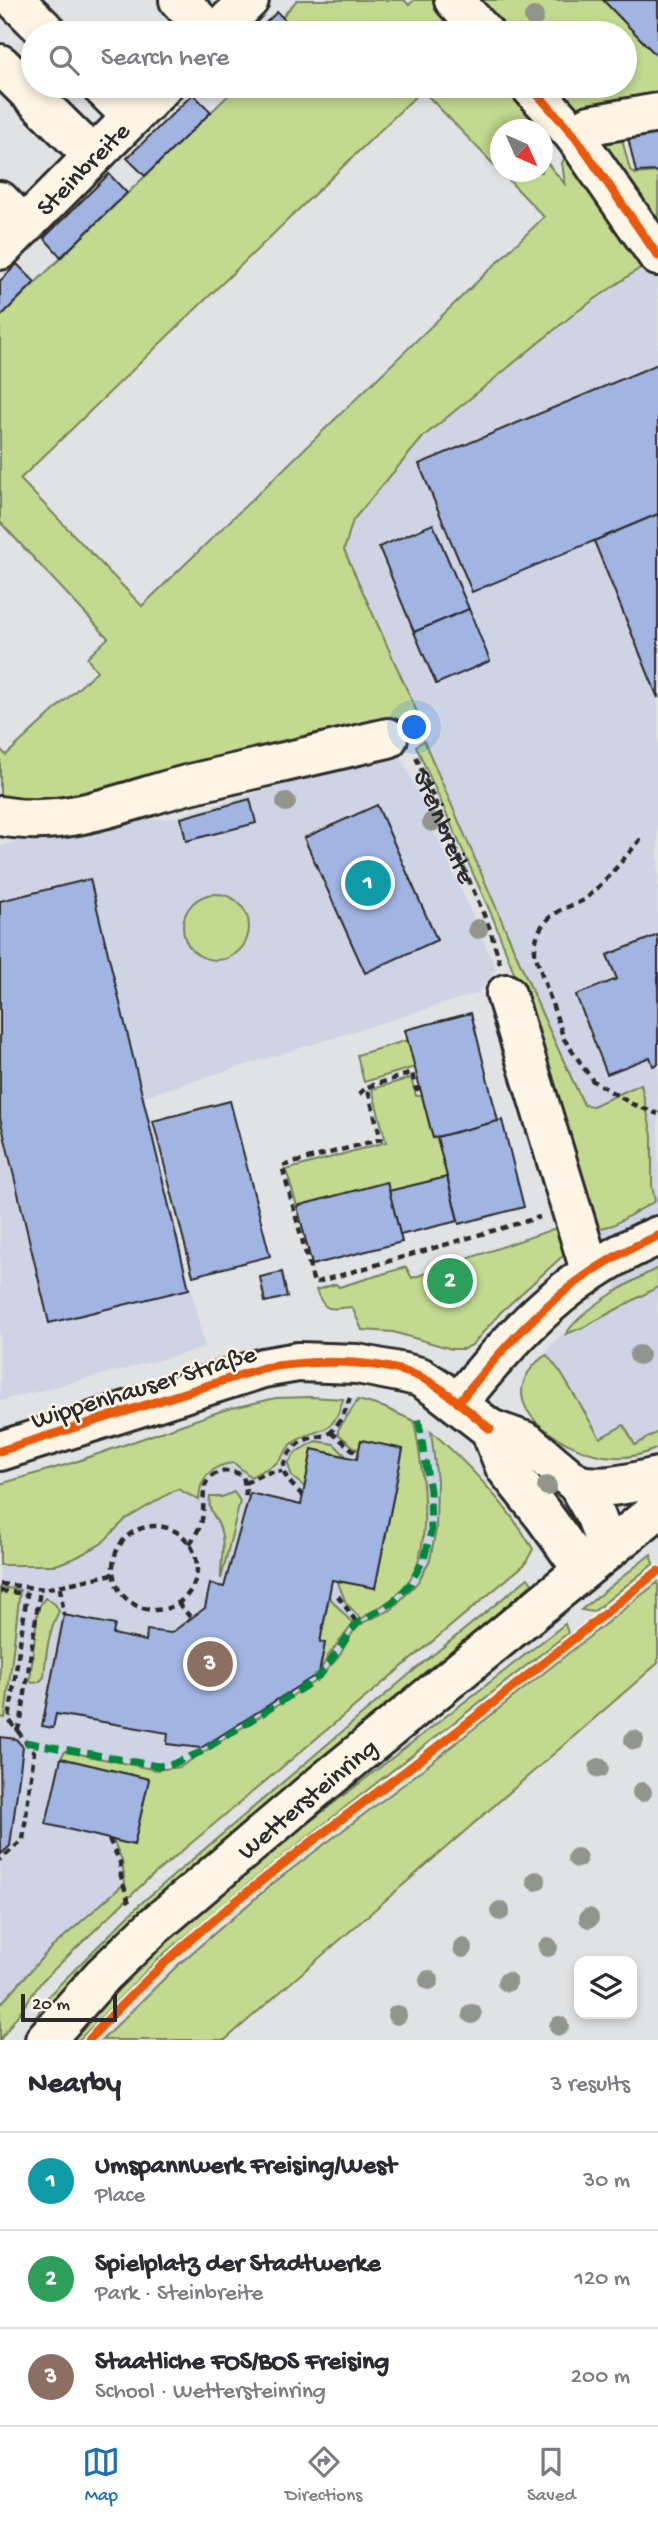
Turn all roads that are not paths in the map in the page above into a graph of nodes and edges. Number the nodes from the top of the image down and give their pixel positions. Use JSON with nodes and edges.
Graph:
{"nodes":[{"id":1,"x":15,"y":0,"type":"edge"},
{"id":2,"x":179,"y":0,"type":"edge"},
{"id":3,"x":249,"y":0,"type":"edge"},
{"id":4,"x":454,"y":0,"type":"edge"},
{"id":5,"x":36,"y":21,"type":"edge"},
{"id":6,"x":201,"y":21,"type":"edge"},
{"id":7,"x":227,"y":21,"type":"edge"},
{"id":8,"x":473,"y":21,"type":"edge"},
{"id":9,"x":0,"y":64,"type":"edge"},
{"id":10,"x":21,"y":85,"type":"edge"},
{"id":11,"x":34,"y":98,"type":"edge"},
{"id":12,"x":113,"y":98,"type":"edge"},
{"id":13,"x":151,"y":98,"type":"edge"},
{"id":14,"x":541,"y":98,"type":"edge"},
{"id":15,"x":658,"y":113,"type":"edge"},
{"id":16,"x":132,"y":117,"type":"junction"},
{"id":17,"x":574,"y":135,"type":"junction"},
{"id":18,"x":93,"y":156,"type":"junction"},
{"id":19,"x":8,"y":225,"type":"edge"},
{"id":20,"x":658,"y":256,"type":"edge"},
{"id":21,"x":388,"y":738,"type":"road end"},
{"id":22,"x":0,"y":816,"type":"edge"},
{"id":23,"x":506,"y":994,"type":"road end"},
{"id":24,"x":658,"y":1236,"type":"edge"},
{"id":25,"x":590,"y":1270,"type":"junction"},
{"id":26,"x":458,"y":1403,"type":"junction"},
{"id":27,"x":490,"y":1429,"type":"junction"},
{"id":28,"x":0,"y":1451,"type":"edge"},
{"id":29,"x":658,"y":1477,"type":"edge"},
{"id":30,"x":578,"y":1485,"type":"junction"},
{"id":31,"x":658,"y":1509,"type":"edge"},
{"id":32,"x":595,"y":1559,"type":"junction"},
{"id":33,"x":45,"y":2040,"type":"edge"}],
"edges":[{"from":1,"to":5,"type":"street"},
{"from":2,"to":6,"type":"street"},
{"from":3,"to":7,"type":"street"},
{"from":4,"to":8,"type":"street"},
{"from":9,"to":10,"type":"street"},
{"from":11,"to":18,"type":"street"},
{"from":12,"to":16,"type":"street"},
{"from":13,"to":16,"type":"street","name":"Steinbreite"},
{"from":14,"to":17,"type":"street"},
{"from":15,"to":17,"type":"street"},
{"from":16,"to":18,"type":"street","name":"Steinbreite"},
{"from":17,"to":20,"type":"street"},
{"from":18,"to":19,"type":"street","name":"Steinbreite"},
{"from":21,"to":22,"type":"street"},
{"from":23,"to":25,"type":"street"},
{"from":24,"to":25,"type":"street"},
{"from":25,"to":26,"type":"street"},
{"from":26,"to":27,"type":"street","name":"Wippenhauser Straße"},
{"from":26,"to":28,"type":"street","name":"Wippenhauser Straße"},
{"from":27,"to":30,"type":"street"},
{"from":27,"to":32,"type":"street","name":"Wippenhauser Straße"},
{"from":29,"to":30,"type":"street"},
{"from":30,"to":32,"type":"street"},
{"from":31,"to":32,"type":"street","name":"Wettersteinring"},
{"from":32,"to":33,"type":"street","name":"Wettersteinring"}]}
